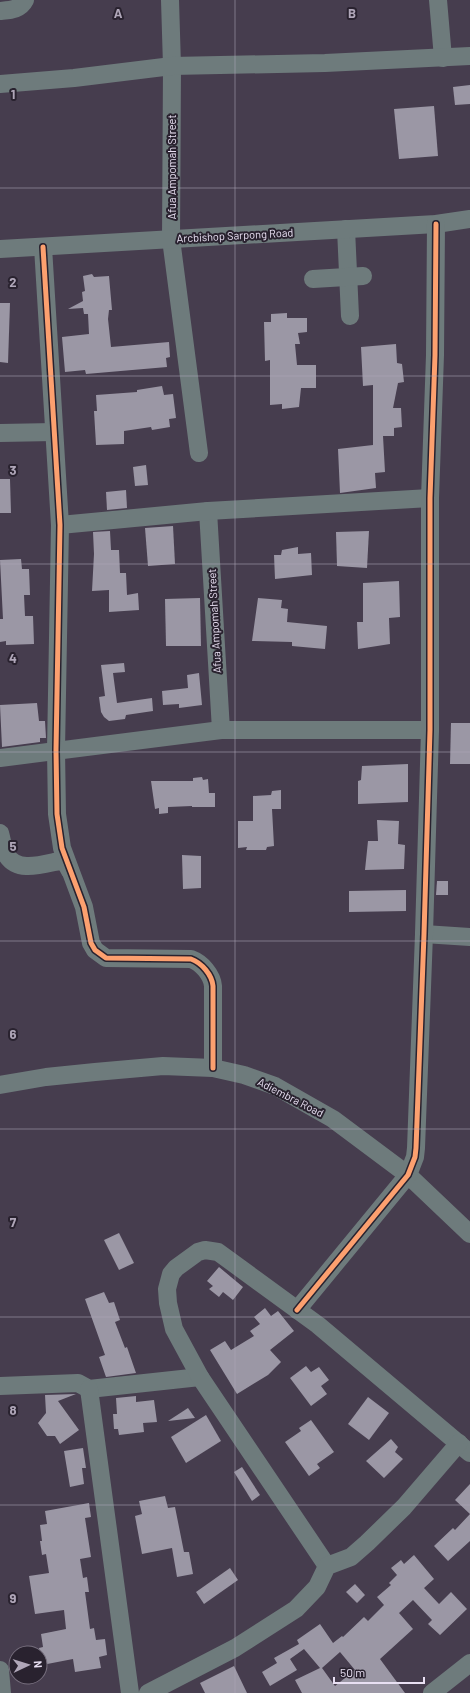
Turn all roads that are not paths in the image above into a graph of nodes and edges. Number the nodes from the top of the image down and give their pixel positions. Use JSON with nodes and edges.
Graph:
{"nodes":[{"id":1,"x":25,"y":0,"type":"edge"},
{"id":2,"x":170,"y":0,"type":"edge"},
{"id":3,"x":438,"y":0,"type":"edge"},
{"id":4,"x":0,"y":11,"type":"edge"},
{"id":5,"x":470,"y":56,"type":"edge"},
{"id":6,"x":443,"y":58,"type":"junction"},
{"id":7,"x":172,"y":66,"type":"junction"},
{"id":8,"x":0,"y":84,"type":"edge"},
{"id":9,"x":470,"y":219,"type":"edge"},
{"id":10,"x":436,"y":224,"type":"junction"},
{"id":11,"x":346,"y":229,"type":"junction"},
{"id":12,"x":171,"y":239,"type":"junction"},
{"id":13,"x":44,"y":247,"type":"junction"},
{"id":14,"x":0,"y":249,"type":"edge"},
{"id":15,"x":356,"y":277,"type":"junction"},
{"id":16,"x":313,"y":279,"type":"dead end"},
{"id":17,"x":350,"y":316,"type":"dead end"},
{"id":18,"x":54,"y":432,"type":"junction"},
{"id":19,"x":0,"y":433,"type":"edge"},
{"id":20,"x":199,"y":453,"type":"dead end"},
{"id":21,"x":430,"y":498,"type":"junction"},
{"id":22,"x":208,"y":511,"type":"junction"},
{"id":23,"x":60,"y":525,"type":"junction"},
{"id":24,"x":221,"y":730,"type":"junction"},
{"id":25,"x":430,"y":730,"type":"junction"},
{"id":26,"x":56,"y":750,"type":"junction"},
{"id":27,"x":0,"y":758,"type":"edge"},
{"id":28,"x":0,"y":833,"type":"edge"},
{"id":29,"x":70,"y":872,"type":"junction"},
{"id":30,"x":424,"y":934,"type":"junction"},
{"id":31,"x":470,"y":937,"type":"edge"},
{"id":32,"x":212,"y":1068,"type":"junction"},
{"id":33,"x":0,"y":1085,"type":"edge"},
{"id":34,"x":408,"y":1175,"type":"junction"},
{"id":35,"x":470,"y":1234,"type":"edge"},
{"id":36,"x":297,"y":1310,"type":"junction"},
{"id":37,"x":200,"y":1377,"type":"junction"},
{"id":38,"x":0,"y":1386,"type":"edge"},
{"id":39,"x":89,"y":1389,"type":"junction"},
{"id":40,"x":464,"y":1448,"type":"edge"},
{"id":41,"x":327,"y":1566,"type":"junction"},
{"id":42,"x":470,"y":1663,"type":"edge"},
{"id":43,"x":0,"y":1670,"type":"edge"},
{"id":44,"x":2,"y":1693,"type":"edge"},
{"id":45,"x":130,"y":1693,"type":"edge"},
{"id":46,"x":148,"y":1693,"type":"edge"},
{"id":47,"x":432,"y":1693,"type":"edge"}],
"edges":[{"from":1,"to":4,"type":"street"},
{"from":2,"to":7,"type":"street","name":"Afua Ampomah Street"},
{"from":3,"to":6,"type":"street"},
{"from":5,"to":6,"type":"street"},
{"from":6,"to":7,"type":"street"},
{"from":7,"to":8,"type":"street"},
{"from":7,"to":12,"type":"street","name":"Afua Ampomah Street"},
{"from":9,"to":10,"type":"street","name":"Arcbishop Sarpong Road"},
{"from":10,"to":11,"type":"street","name":"Arcbishop Sarpong Road"},
{"from":10,"to":21,"type":"street"},
{"from":11,"to":12,"type":"street","name":"Arcbishop Sarpong Road"},
{"from":11,"to":15,"type":"street"},
{"from":12,"to":13,"type":"street","name":"Arcbishop Sarpong Road"},
{"from":12,"to":20,"type":"street","name":"Afua Ampomah Street"},
{"from":13,"to":14,"type":"street","name":"Arcbishop Sarpong Road"},
{"from":13,"to":18,"type":"street"},
{"from":15,"to":16,"type":"street"},
{"from":15,"to":17,"type":"street"},
{"from":18,"to":19,"type":"street"},
{"from":18,"to":23,"type":"street"},
{"from":21,"to":22,"type":"street"},
{"from":21,"to":25,"type":"street"},
{"from":22,"to":23,"type":"street"},
{"from":22,"to":24,"type":"street","name":"Afua Ampomah Street"},
{"from":23,"to":26,"type":"street"},
{"from":24,"to":25,"type":"street"},
{"from":24,"to":26,"type":"street"},
{"from":25,"to":30,"type":"street"},
{"from":26,"to":27,"type":"street"},
{"from":26,"to":29,"type":"street"},
{"from":28,"to":29,"type":"street"},
{"from":29,"to":32,"type":"street"},
{"from":30,"to":31,"type":"street"},
{"from":30,"to":34,"type":"street"},
{"from":32,"to":33,"type":"street","name":"Adiembra Road"},
{"from":32,"to":34,"type":"street","name":"Adiembra Road"},
{"from":34,"to":35,"type":"street","name":"Adiembra Road"},
{"from":34,"to":36,"type":"street"},
{"from":36,"to":37,"type":"street"},
{"from":36,"to":40,"type":"street"},
{"from":37,"to":39,"type":"street"},
{"from":37,"to":41,"type":"street"},
{"from":38,"to":39,"type":"street"},
{"from":39,"to":45,"type":"street"},
{"from":40,"to":41,"type":"street"},
{"from":41,"to":46,"type":"street"},
{"from":42,"to":47,"type":"street"},
{"from":43,"to":44,"type":"street"}]}
